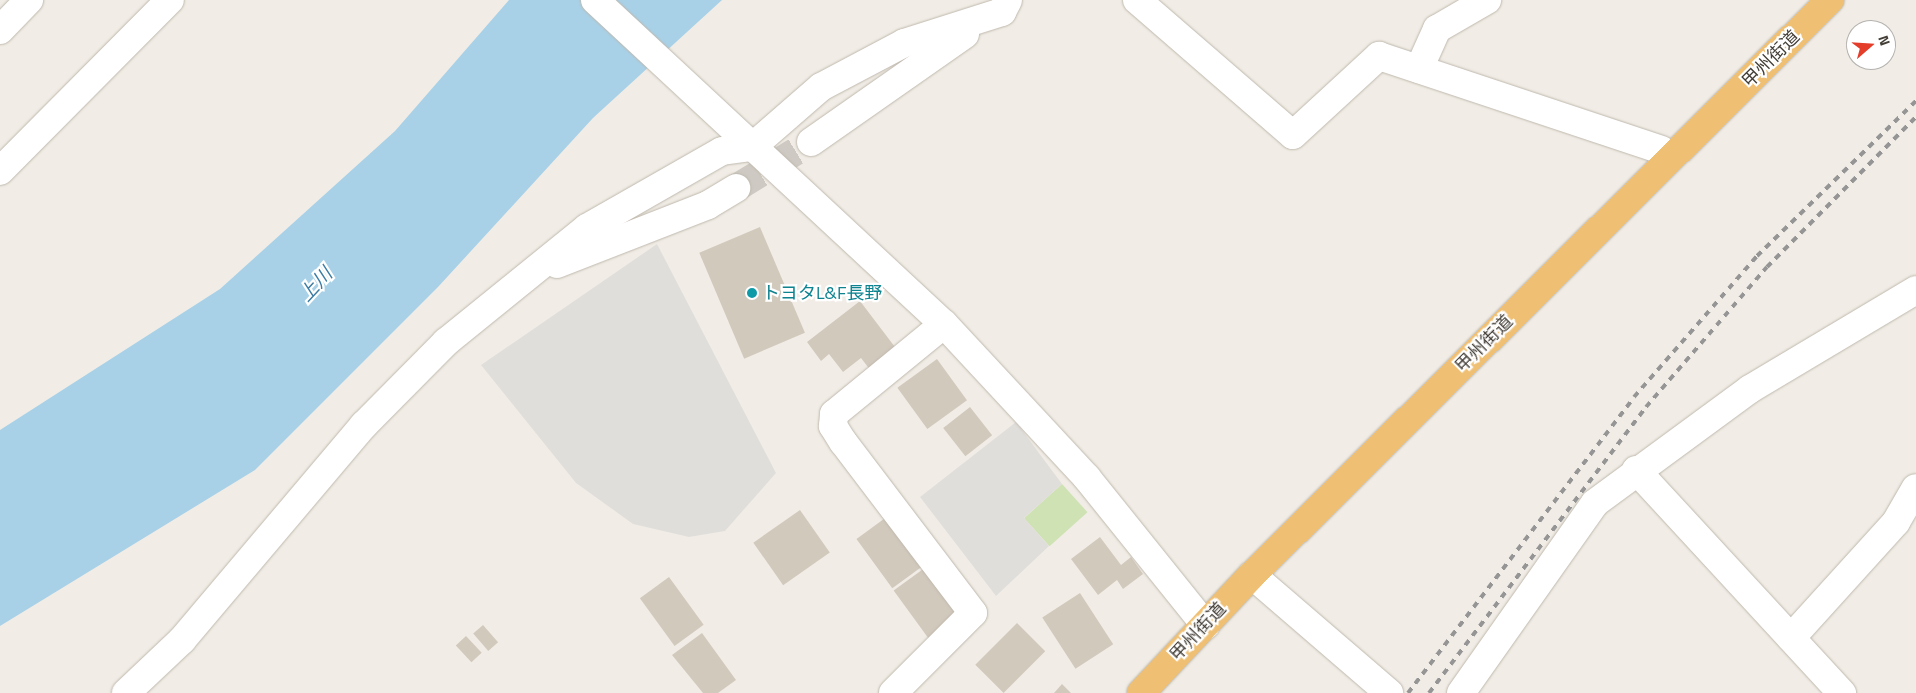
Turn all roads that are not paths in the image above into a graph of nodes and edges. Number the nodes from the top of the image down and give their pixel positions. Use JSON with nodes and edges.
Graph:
{"nodes":[{"id":1,"x":158,"y":0,"type":"edge"},
{"id":2,"x":170,"y":0,"type":"edge"},
{"id":3,"x":595,"y":0,"type":"edge"},
{"id":4,"x":1137,"y":0,"type":"edge"},
{"id":5,"x":1487,"y":0,"type":"edge"},
{"id":6,"x":1830,"y":0,"type":"edge"},
{"id":7,"x":1005,"y":6,"type":"edge"},
{"id":8,"x":141,"y":28,"type":"junction"},
{"id":9,"x":1419,"y":69,"type":"junction"},
{"id":10,"x":744,"y":139,"type":"junction"},
{"id":11,"x":811,"y":142,"type":"tunnel mouth"},
{"id":12,"x":1662,"y":150,"type":"dead end"},
{"id":13,"x":0,"y":171,"type":"edge"},
{"id":14,"x":736,"y":188,"type":"tunnel mouth"},
{"id":15,"x":525,"y":277,"type":"junction"},
{"id":16,"x":1916,"y":290,"type":"edge"},
{"id":17,"x":944,"y":324,"type":"junction"},
{"id":18,"x":1636,"y":470,"type":"junction"},
{"id":19,"x":1916,"y":488,"type":"edge"},
{"id":20,"x":1252,"y":575,"type":"junction"},
{"id":21,"x":1205,"y":625,"type":"junction"},
{"id":22,"x":1791,"y":638,"type":"junction"},
{"id":23,"x":126,"y":693,"type":"edge"},
{"id":24,"x":893,"y":693,"type":"edge"},
{"id":25,"x":1142,"y":693,"type":"edge"},
{"id":26,"x":1389,"y":693,"type":"edge"},
{"id":27,"x":1461,"y":693,"type":"edge"},
{"id":28,"x":1842,"y":693,"type":"edge"}],
"edges":[{"from":1,"to":8,"type":"street"},
{"from":2,"to":8,"type":"street"},
{"from":3,"to":10,"type":"street"},
{"from":4,"to":9,"type":"street"},
{"from":5,"to":9,"type":"street"},
{"from":6,"to":20,"type":"highway","name":"甲州街道"},
{"from":7,"to":10,"type":"street"},
{"from":7,"to":11,"type":"street"},
{"from":8,"to":13,"type":"street"},
{"from":9,"to":12,"type":"street"},
{"from":10,"to":15,"type":"street"},
{"from":10,"to":17,"type":"street"},
{"from":14,"to":15,"type":"street"},
{"from":15,"to":23,"type":"street"},
{"from":16,"to":18,"type":"street"},
{"from":17,"to":21,"type":"street"},
{"from":17,"to":24,"type":"street"},
{"from":18,"to":22,"type":"street"},
{"from":18,"to":27,"type":"street"},
{"from":19,"to":22,"type":"street"},
{"from":20,"to":21,"type":"highway","name":"甲州街道"},
{"from":20,"to":26,"type":"street"},
{"from":21,"to":25,"type":"highway","name":"甲州街道"},
{"from":22,"to":28,"type":"street"}]}
